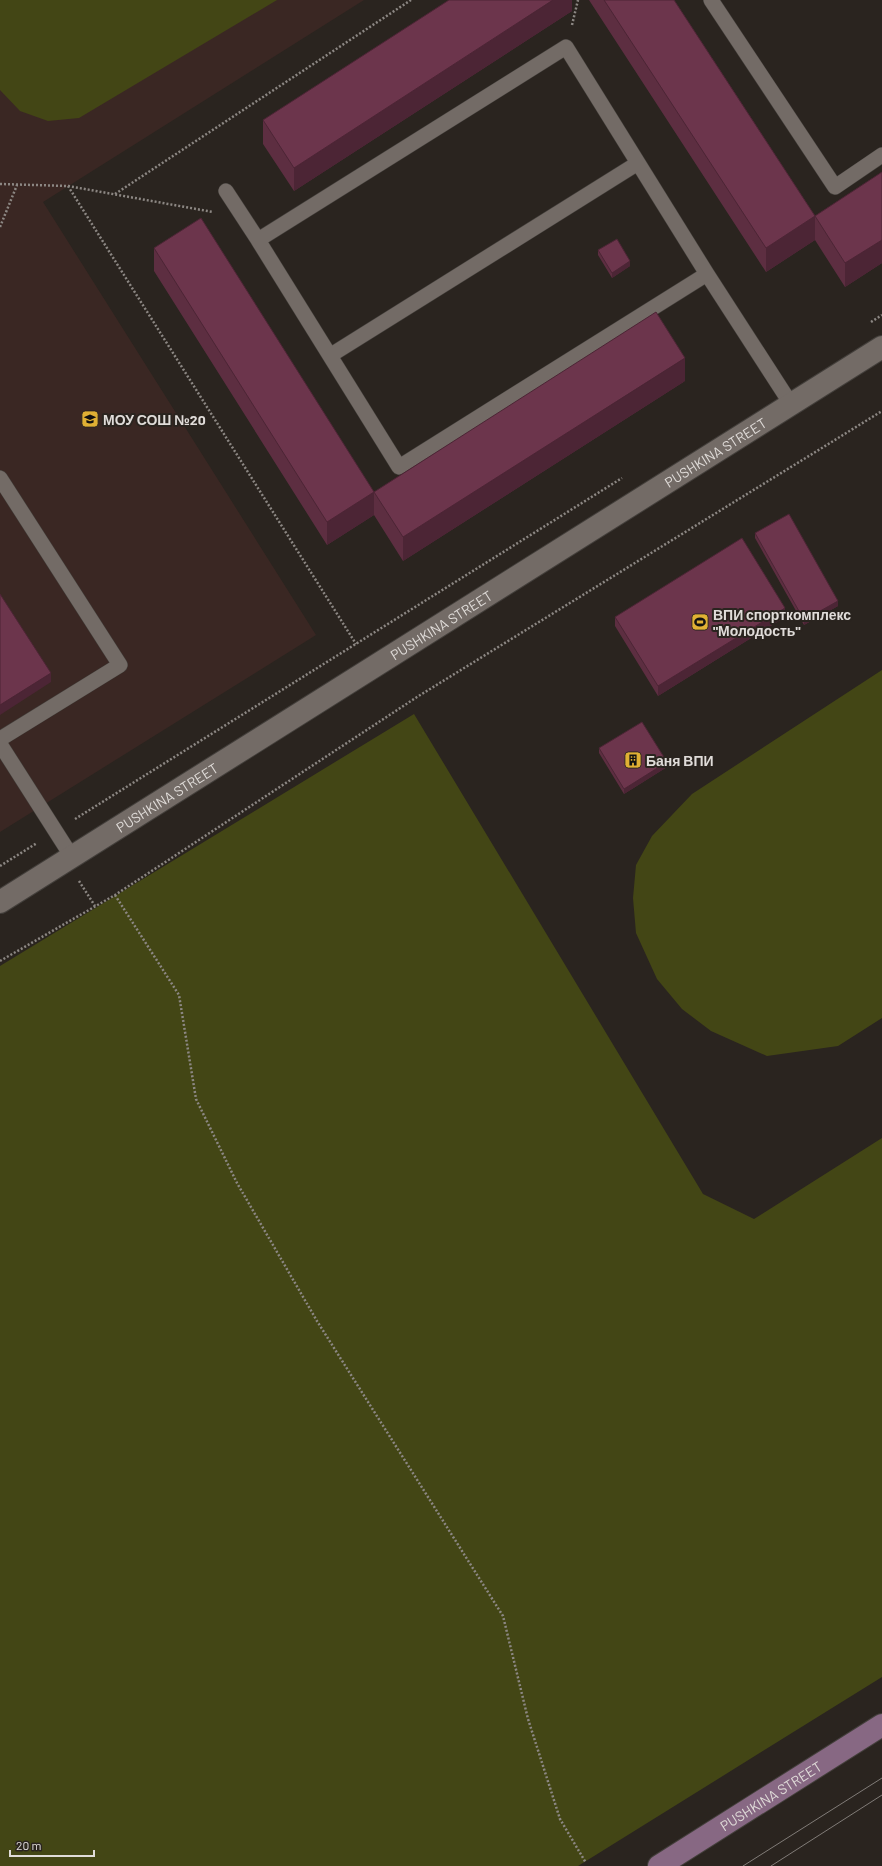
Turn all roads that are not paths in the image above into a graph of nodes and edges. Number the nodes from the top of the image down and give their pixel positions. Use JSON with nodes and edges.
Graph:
{"nodes":[{"id":1,"x":711,"y":0,"type":"edge"},
{"id":2,"x":882,"y":155,"type":"edge"},
{"id":3,"x":638,"y":163,"type":"junction"},
{"id":4,"x":226,"y":191,"type":"dead end"},
{"id":5,"x":258,"y":240,"type":"junction"},
{"id":6,"x":707,"y":274,"type":"junction"},
{"id":7,"x":882,"y":347,"type":"edge"},
{"id":8,"x":331,"y":355,"type":"junction"},
{"id":9,"x":791,"y":404,"type":"junction"},
{"id":10,"x":0,"y":478,"type":"edge"},
{"id":11,"x":0,"y":739,"type":"edge"},
{"id":12,"x":0,"y":744,"type":"edge"},
{"id":13,"x":74,"y":867,"type":"junction"},
{"id":14,"x":0,"y":902,"type":"edge"},
{"id":15,"x":882,"y":1725,"type":"edge"},
{"id":16,"x":660,"y":1866,"type":"edge"}],
"edges":[{"from":1,"to":2,"type":"lane"},
{"from":3,"to":5,"type":"lane"},
{"from":3,"to":6,"type":"lane"},
{"from":3,"to":8,"type":"lane"},
{"from":4,"to":5,"type":"lane"},
{"from":5,"to":8,"type":"lane"},
{"from":6,"to":8,"type":"lane"},
{"from":6,"to":9,"type":"lane"},
{"from":7,"to":9,"type":"street","name":"PUSHKINA STREET"},
{"from":9,"to":13,"type":"street","name":"PUSHKINA STREET"},
{"from":10,"to":11,"type":"lane"},
{"from":12,"to":13,"type":"lane"},
{"from":13,"to":14,"type":"street","name":"PUSHKINA STREET"},
{"from":15,"to":16,"type":"street","name":"PUSHKINA STREET"}]}
